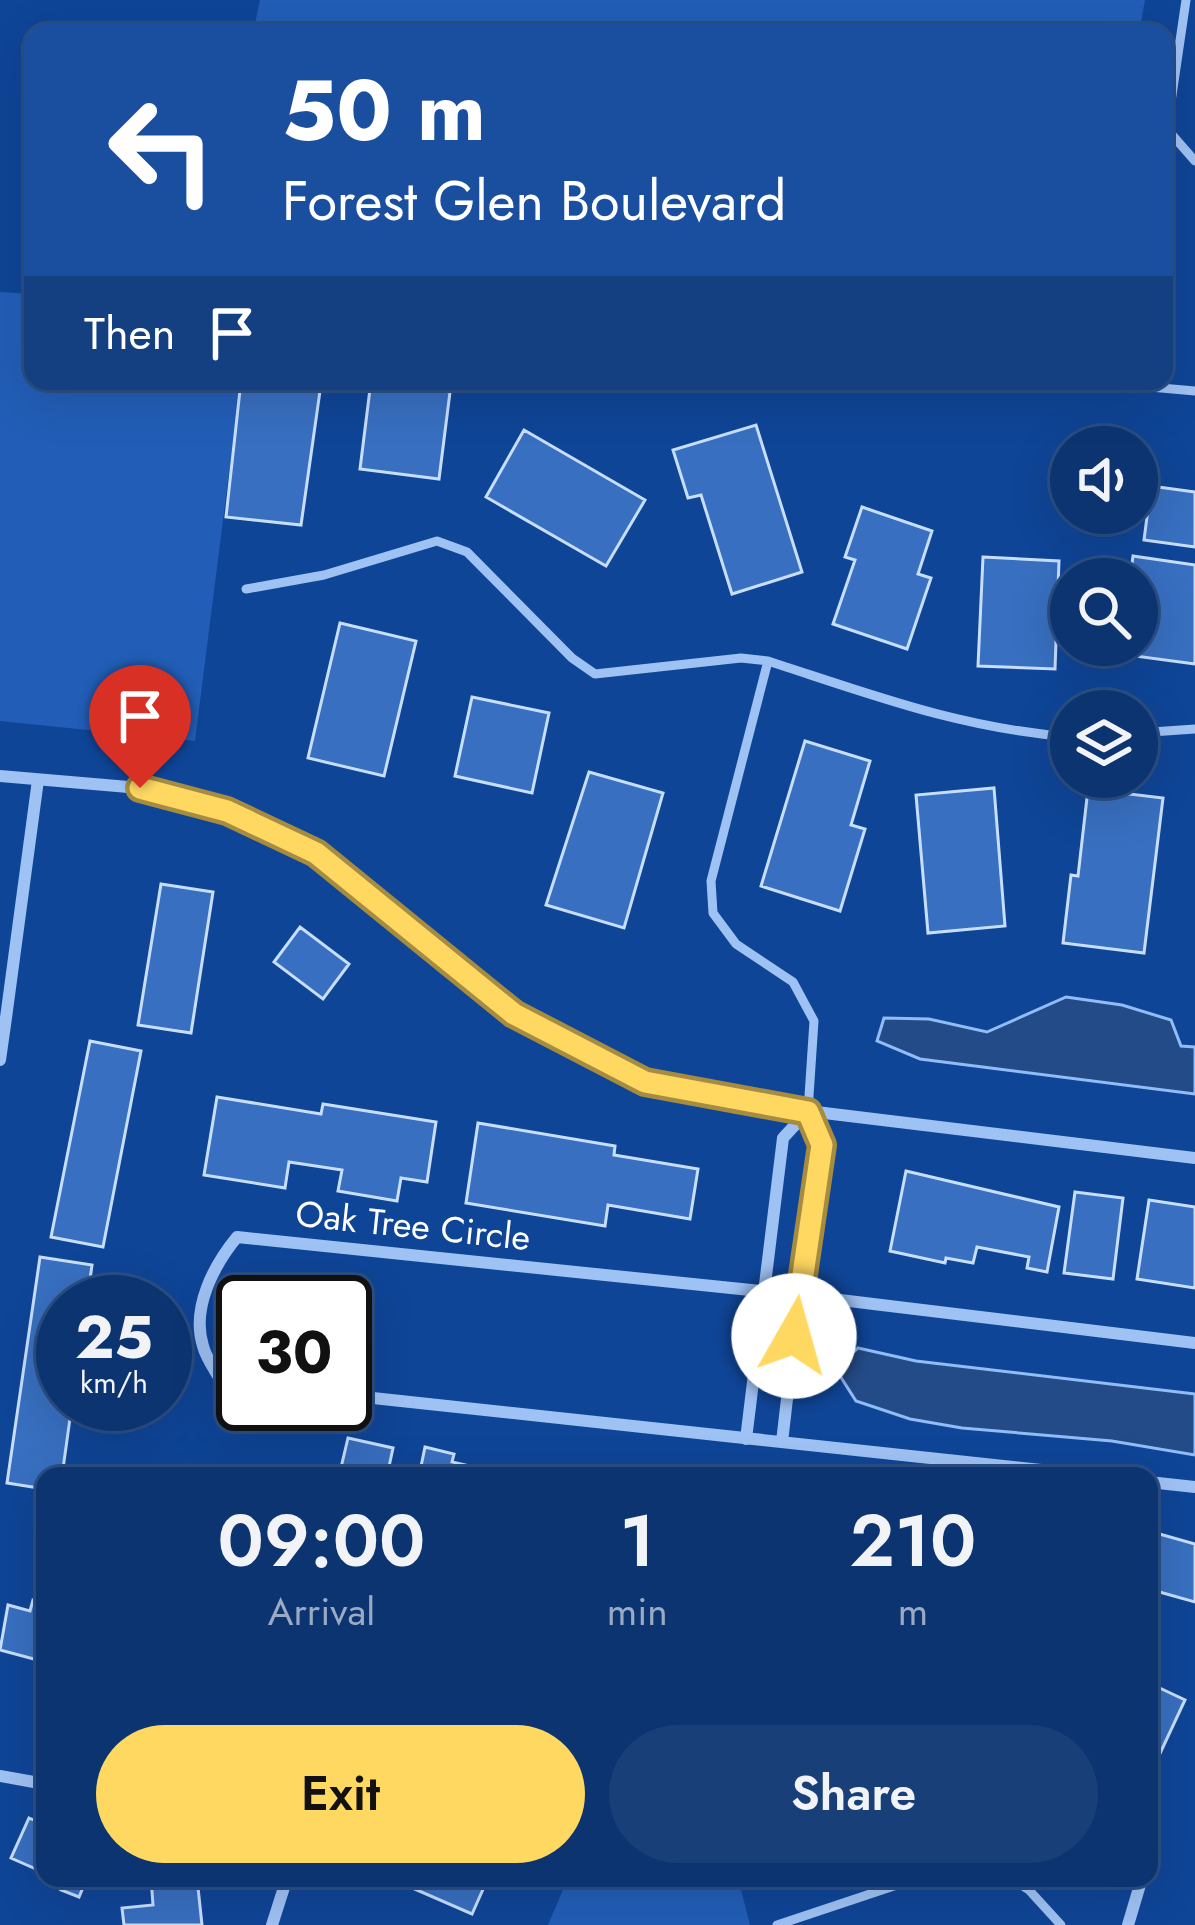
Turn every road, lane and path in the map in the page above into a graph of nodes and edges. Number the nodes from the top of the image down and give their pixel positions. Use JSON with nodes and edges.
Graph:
{"nodes":[{"id":1,"x":1186,"y":0,"type":"edge"},
{"id":2,"x":1173,"y":88,"type":"edge"},
{"id":3,"x":1173,"y":136,"type":"edge"},
{"id":4,"x":1195,"y":161,"type":"edge"},
{"id":5,"x":246,"y":589,"type":"dead end"},
{"id":6,"x":768,"y":661,"type":"junction"},
{"id":7,"x":1195,"y":729,"type":"edge"},
{"id":8,"x":1158,"y":732,"type":"edge"},
{"id":9,"x":1050,"y":734,"type":"edge"},
{"id":10,"x":0,"y":776,"type":"edge"},
{"id":11,"x":38,"y":780,"type":"junction"},
{"id":12,"x":2,"y":1025,"type":"edge"},
{"id":13,"x":0,"y":1060,"type":"edge"},
{"id":14,"x":808,"y":1112,"type":"junction"},
{"id":15,"x":1195,"y":1158,"type":"edge"},
{"id":16,"x":763,"y":1291,"type":"junction"},
{"id":17,"x":799,"y":1295,"type":"junction"},
{"id":18,"x":1195,"y":1343,"type":"edge"},
{"id":19,"x":216,"y":1371,"type":"edge"},
{"id":20,"x":372,"y":1398,"type":"edge"},
{"id":21,"x":746,"y":1439,"type":"junction"},
{"id":22,"x":782,"y":1442,"type":"junction"},
{"id":23,"x":1014,"y":1467,"type":"edge"},
{"id":24,"x":1158,"y":1483,"type":"edge"},
{"id":25,"x":1195,"y":1486,"type":"edge"},
{"id":26,"x":0,"y":1776,"type":"edge"},
{"id":27,"x":36,"y":1782,"type":"edge"},
{"id":28,"x":284,"y":1887,"type":"edge"},
{"id":29,"x":891,"y":1887,"type":"edge"},
{"id":30,"x":1025,"y":1887,"type":"edge"},
{"id":31,"x":1139,"y":1887,"type":"edge"},
{"id":32,"x":272,"y":1925,"type":"edge"},
{"id":33,"x":777,"y":1925,"type":"edge"},
{"id":34,"x":1060,"y":1925,"type":"edge"},
{"id":35,"x":1128,"y":1925,"type":"edge"}],
"edges":[{"from":1,"to":2,"type":"lane"},
{"from":3,"to":4,"type":"lane"},
{"from":5,"to":6,"type":"lane"},
{"from":6,"to":9,"type":"lane"},
{"from":6,"to":14,"type":"lane"},
{"from":7,"to":8,"type":"lane"},
{"from":10,"to":11,"type":"street"},
{"from":11,"to":12,"type":"street"},
{"from":11,"to":14,"type":"street"},
{"from":12,"to":13,"type":"street"},
{"from":14,"to":15,"type":"street"},
{"from":14,"to":16,"type":"street"},
{"from":14,"to":17,"type":"street"},
{"from":16,"to":17,"type":"street","name":"Oak Tree Circle"},
{"from":16,"to":19,"type":"street","name":"Oak Tree Circle"},
{"from":16,"to":21,"type":"street"},
{"from":17,"to":18,"type":"street","name":"Oak Tree Circle"},
{"from":17,"to":22,"type":"street"},
{"from":20,"to":21,"type":"street"},
{"from":21,"to":22,"type":"street"},
{"from":22,"to":23,"type":"street"},
{"from":24,"to":25,"type":"street"},
{"from":26,"to":27,"type":"street"},
{"from":28,"to":32,"type":"street"},
{"from":29,"to":33,"type":"lane"},
{"from":30,"to":34,"type":"lane"},
{"from":31,"to":35,"type":"street"}]}
